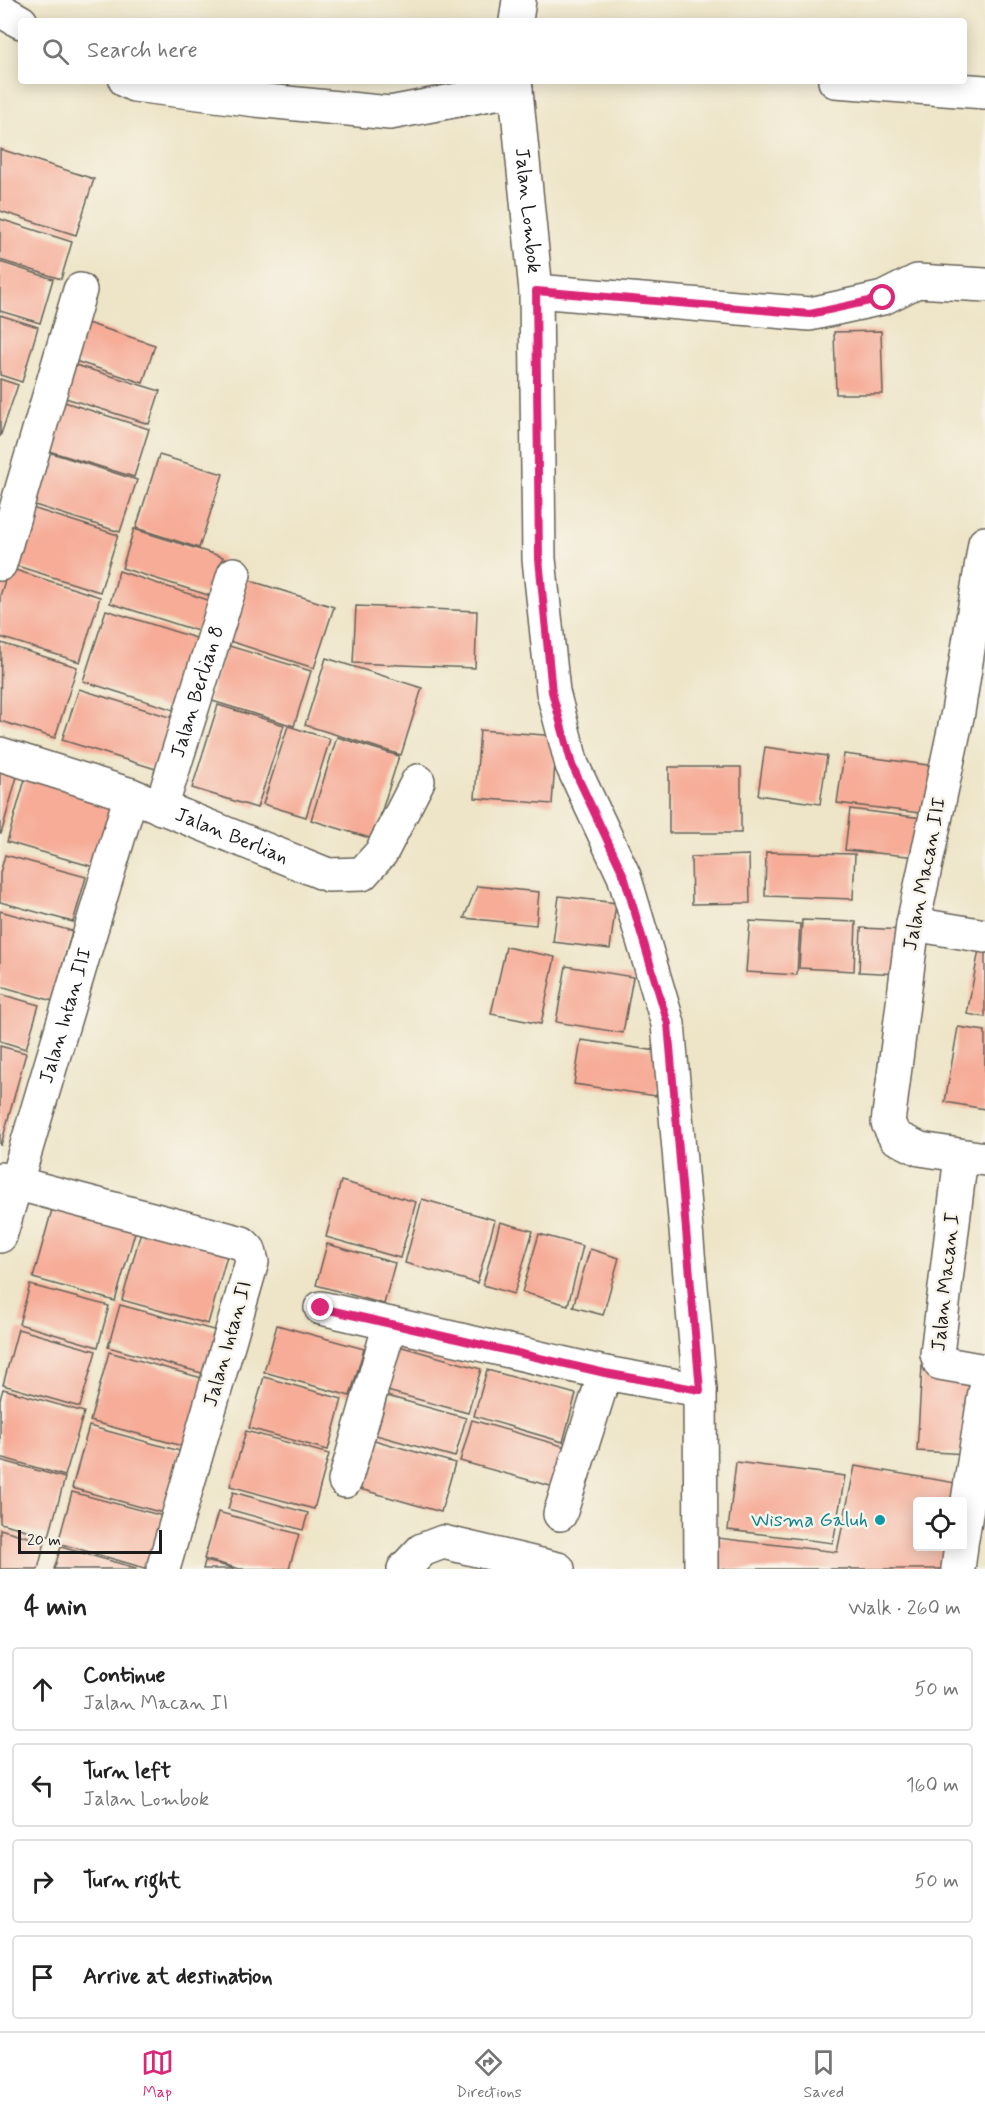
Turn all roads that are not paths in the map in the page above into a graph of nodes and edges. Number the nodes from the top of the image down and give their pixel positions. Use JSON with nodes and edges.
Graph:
{"nodes":[{"id":1,"x":519,"y":0,"type":"edge"},
{"id":2,"x":0,"y":10,"type":"edge"},
{"id":3,"x":516,"y":18,"type":"edge"},
{"id":4,"x":18,"y":20,"type":"edge"},
{"id":5,"x":132,"y":84,"type":"edge"},
{"id":6,"x":876,"y":84,"type":"edge"},
{"id":7,"x":515,"y":85,"type":"edge"},
{"id":8,"x":985,"y":92,"type":"edge"},
{"id":9,"x":985,"y":285,"type":"edge"},
{"id":10,"x":80,"y":290,"type":"dead end"},
{"id":11,"x":536,"y":291,"type":"junction"},
{"id":12,"x":985,"y":543,"type":"edge"},
{"id":13,"x":0,"y":564,"type":"edge"},
{"id":14,"x":234,"y":574,"type":"dead end"},
{"id":15,"x":972,"y":714,"type":"edge"},
{"id":16,"x":0,"y":754,"type":"edge"},
{"id":17,"x":418,"y":781,"type":"dead end"},
{"id":18,"x":131,"y":795,"type":"junction"},
{"id":19,"x":160,"y":808,"type":"junction"},
{"id":20,"x":913,"y":924,"type":"junction"},
{"id":21,"x":985,"y":936,"type":"edge"},
{"id":22,"x":973,"y":1157,"type":"edge"},
{"id":23,"x":8,"y":1181,"type":"edge"},
{"id":24,"x":0,"y":1236,"type":"edge"},
{"id":25,"x":321,"y":1308,"type":"dead end"},
{"id":26,"x":390,"y":1324,"type":"junction"},
{"id":27,"x":985,"y":1371,"type":"edge"},
{"id":28,"x":605,"y":1373,"type":"junction"},
{"id":29,"x":700,"y":1390,"type":"junction"},
{"id":30,"x":985,"y":1392,"type":"edge"},
{"id":31,"x":345,"y":1481,"type":"dead end"},
{"id":32,"x":967,"y":1512,"type":"edge"},
{"id":33,"x":560,"y":1514,"type":"dead end"},
{"id":34,"x":960,"y":1551,"type":"edge"},
{"id":35,"x":163,"y":1569,"type":"edge"},
{"id":36,"x":404,"y":1569,"type":"edge"},
{"id":37,"x":558,"y":1569,"type":"edge"},
{"id":38,"x":701,"y":1569,"type":"edge"},
{"id":39,"x":958,"y":1569,"type":"edge"}],
"edges":[{"from":1,"to":3,"type":"street"},
{"from":2,"to":4,"type":"street"},
{"from":5,"to":7,"type":"street","name":"Jalan Lombok"},
{"from":6,"to":8,"type":"street"},
{"from":7,"to":11,"type":"street","name":"Jalan Lombok"},
{"from":9,"to":11,"type":"street"},
{"from":10,"to":13,"type":"street"},
{"from":11,"to":29,"type":"street","name":"Jalan Lombok"},
{"from":12,"to":15,"type":"street","name":"Jalan Macan III"},
{"from":14,"to":19,"type":"street","name":"Jalan Berlian 8"},
{"from":15,"to":20,"type":"street","name":"Jalan Macan III"},
{"from":16,"to":18,"type":"street","name":"Jalan Berlian"},
{"from":17,"to":19,"type":"street","name":"Jalan Berlian"},
{"from":18,"to":19,"type":"street","name":"Jalan Berlian"},
{"from":18,"to":23,"type":"street","name":"Jalan Intan III"},
{"from":20,"to":21,"type":"street"},
{"from":20,"to":22,"type":"street","name":"Jalan Macan III"},
{"from":22,"to":27,"type":"street","name":"Jalan Macan I"},
{"from":23,"to":24,"type":"street","name":"Jalan Intan III"},
{"from":23,"to":35,"type":"street","name":"Jalan Intan II"},
{"from":25,"to":26,"type":"street"},
{"from":26,"to":28,"type":"street"},
{"from":26,"to":31,"type":"street"},
{"from":28,"to":29,"type":"street"},
{"from":28,"to":33,"type":"street"},
{"from":29,"to":38,"type":"street","name":"Jalan Lombok"},
{"from":30,"to":32,"type":"street"},
{"from":34,"to":39,"type":"street"},
{"from":36,"to":37,"type":"street"}]}
